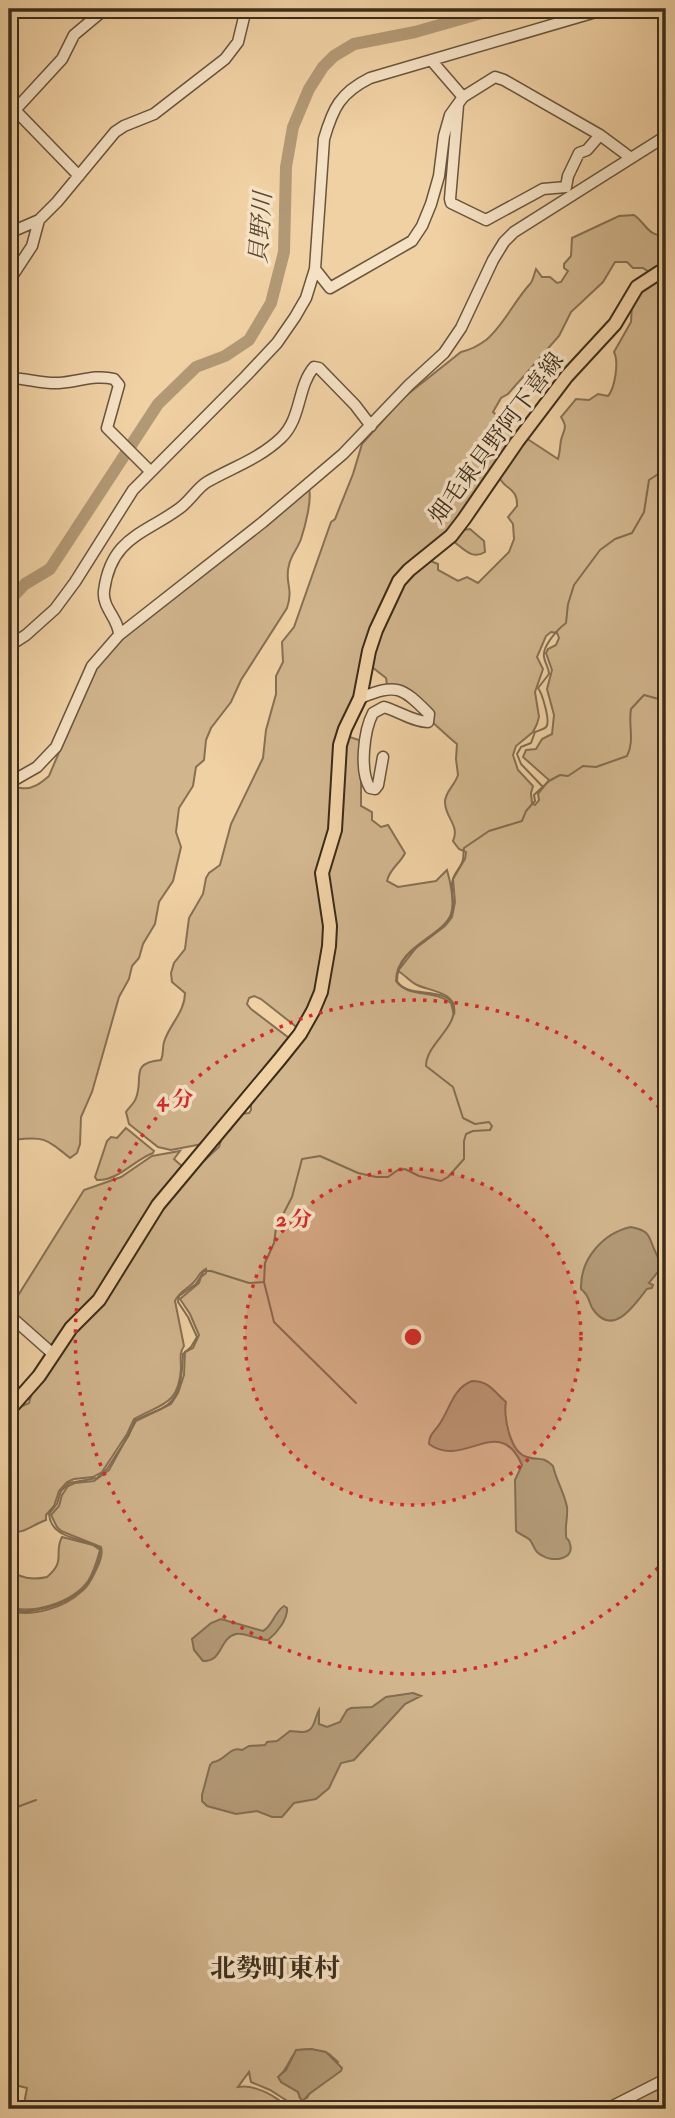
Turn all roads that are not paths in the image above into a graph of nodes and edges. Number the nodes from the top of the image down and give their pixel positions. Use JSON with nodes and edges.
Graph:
{"nodes":[{"id":1,"x":104,"y":9,"type":"edge"},
{"id":2,"x":246,"y":9,"type":"edge"},
{"id":3,"x":606,"y":9,"type":"edge"},
{"id":4,"x":431,"y":60,"type":"junction"},
{"id":5,"x":461,"y":99,"type":"junction"},
{"id":6,"x":600,"y":135,"type":"junction"},
{"id":7,"x":666,"y":136,"type":"edge"},
{"id":8,"x":631,"y":158,"type":"junction"},
{"id":9,"x":79,"y":176,"type":"junction"},
{"id":10,"x":39,"y":220,"type":"junction"},
{"id":11,"x":9,"y":233,"type":"edge"},
{"id":12,"x":315,"y":270,"type":"junction"},
{"id":13,"x":666,"y":271,"type":"edge"},
{"id":14,"x":9,"y":281,"type":"edge"},
{"id":15,"x":9,"y":378,"type":"edge"},
{"id":16,"x":371,"y":426,"type":"junction"},
{"id":17,"x":150,"y":471,"type":"junction"},
{"id":18,"x":119,"y":635,"type":"junction"},
{"id":19,"x":9,"y":646,"type":"edge"},
{"id":20,"x":360,"y":698,"type":"junction"},
{"id":21,"x":383,"y":757,"type":"dead end"},
{"id":22,"x":9,"y":783,"type":"edge"},
{"id":23,"x":9,"y":1315,"type":"edge"},
{"id":24,"x":53,"y":1354,"type":"junction"},
{"id":25,"x":9,"y":1410,"type":"edge"},
{"id":26,"x":666,"y":2079,"type":"edge"},
{"id":27,"x":607,"y":2109,"type":"edge"}],
"edges":[{"from":1,"to":9,"type":"street"},
{"from":2,"to":9,"type":"street"},
{"from":3,"to":4,"type":"street"},
{"from":4,"to":5,"type":"street"},
{"from":4,"to":12,"type":"street"},
{"from":5,"to":6,"type":"street"},
{"from":5,"to":6,"type":"street"},
{"from":5,"to":12,"type":"street"},
{"from":6,"to":8,"type":"street"},
{"from":7,"to":8,"type":"street"},
{"from":8,"to":16,"type":"street"},
{"from":9,"to":10,"type":"street"},
{"from":10,"to":11,"type":"street"},
{"from":10,"to":14,"type":"street"},
{"from":12,"to":17,"type":"street"},
{"from":13,"to":20,"type":"main road","name":"畑毛東貝野阿下喜線"},
{"from":15,"to":17,"type":"street"},
{"from":16,"to":18,"type":"street"},
{"from":16,"to":18,"type":"street"},
{"from":17,"to":19,"type":"street"},
{"from":18,"to":22,"type":"street"},
{"from":20,"to":21,"type":"street"},
{"from":20,"to":24,"type":"main road","name":"畑毛東貝野阿下喜線"},
{"from":23,"to":24,"type":"street"},
{"from":24,"to":25,"type":"main road","name":"畑毛東貝野阿下喜線"},
{"from":26,"to":27,"type":"street"}]}
